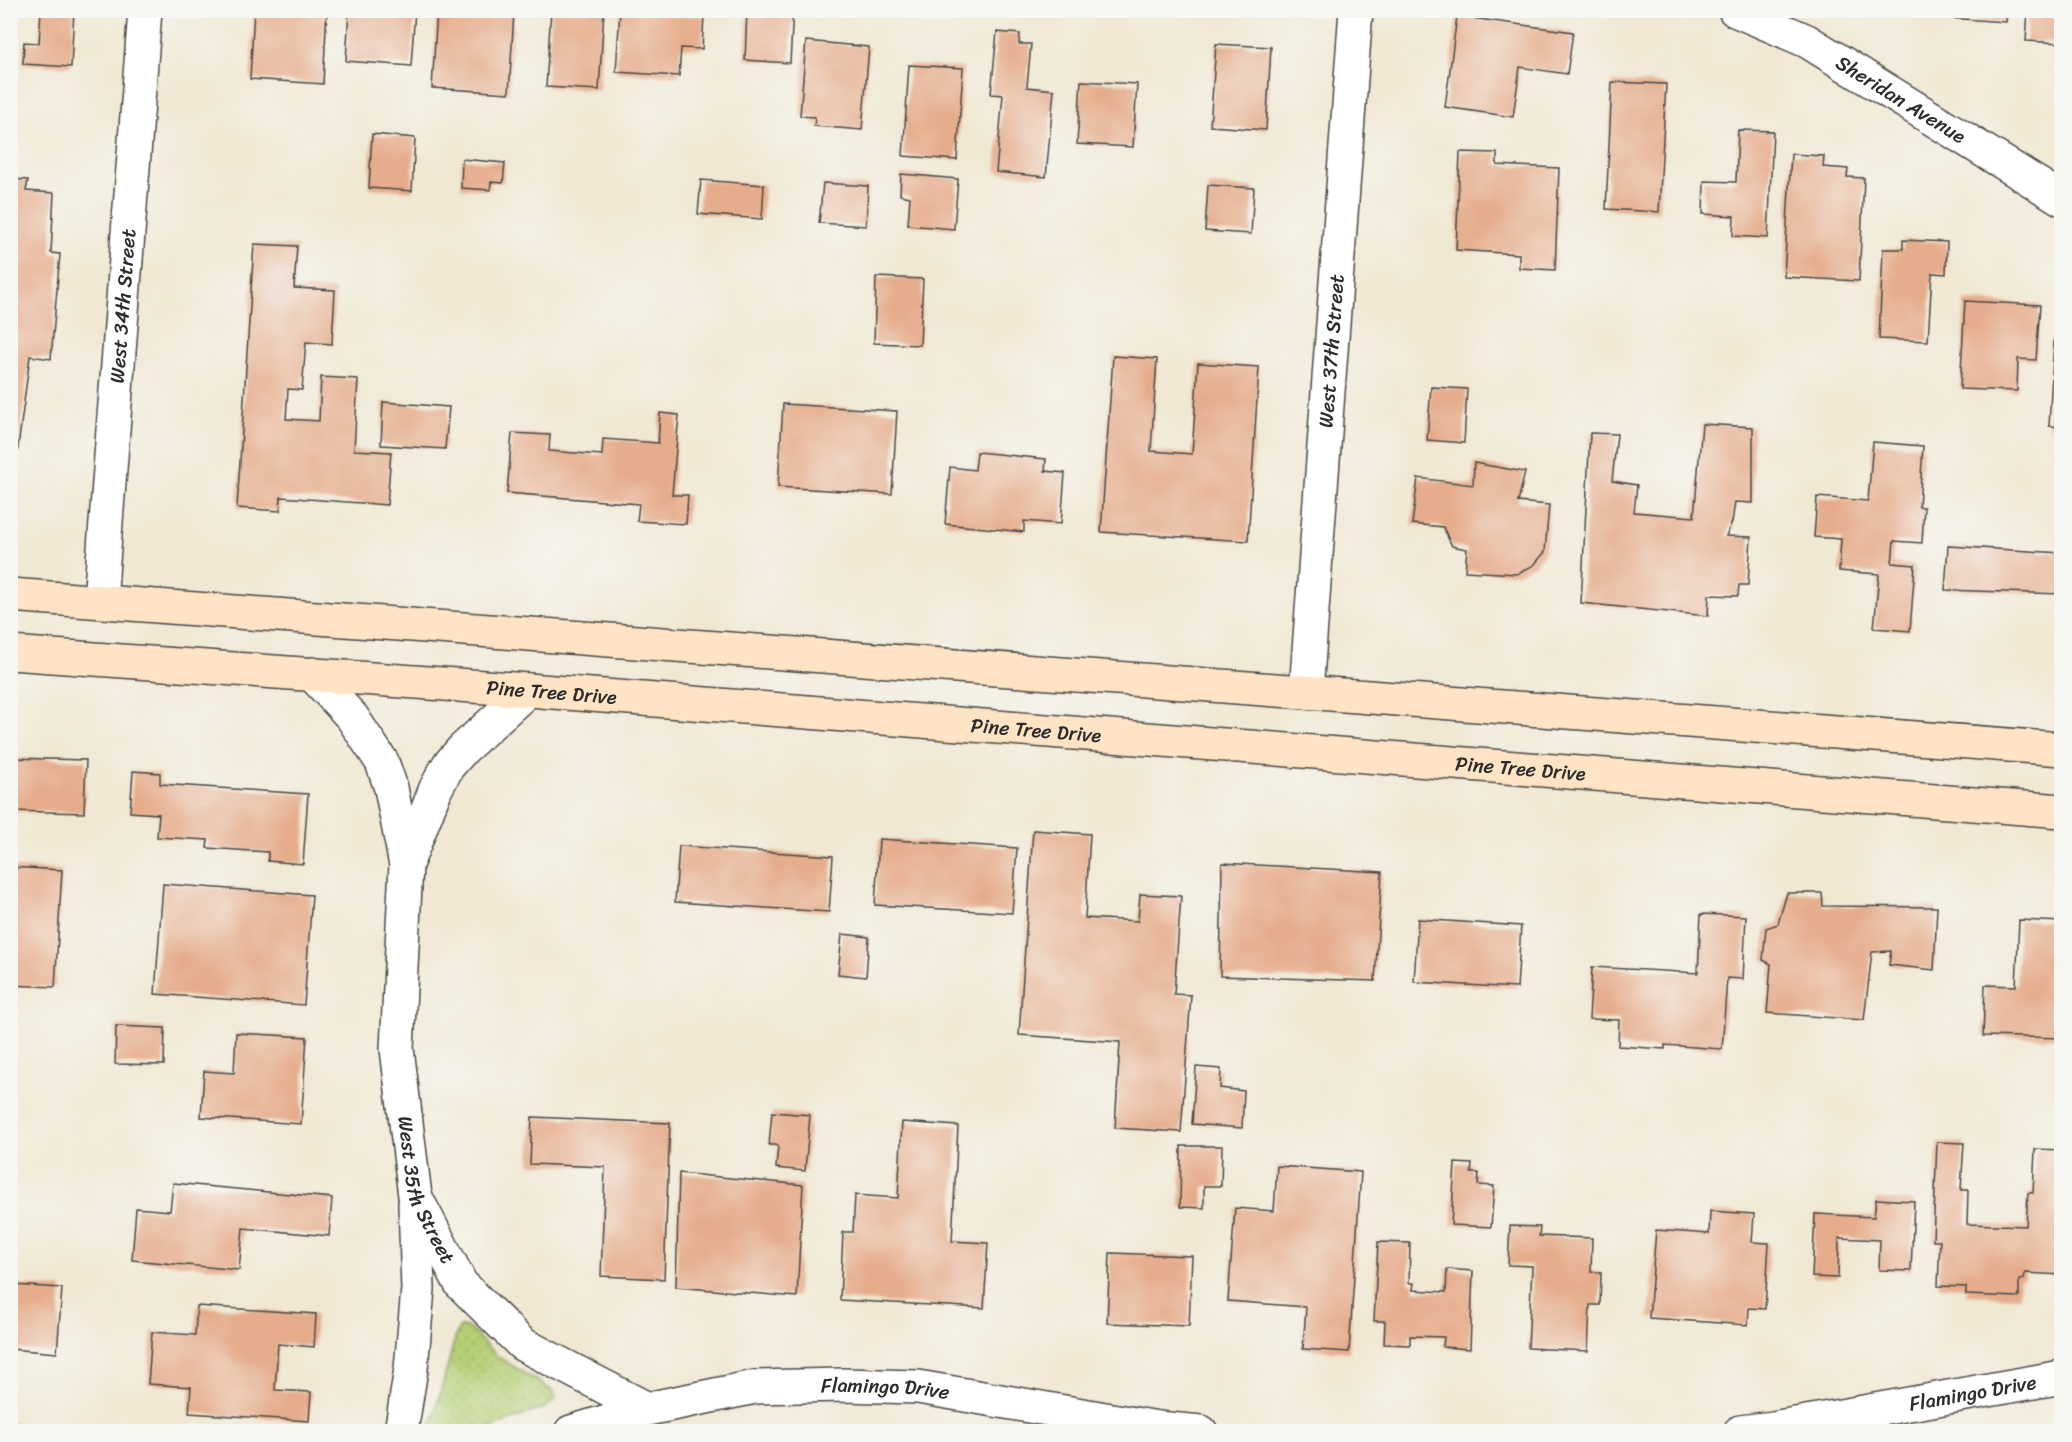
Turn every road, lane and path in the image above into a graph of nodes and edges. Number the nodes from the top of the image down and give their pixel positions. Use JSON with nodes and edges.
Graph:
{"nodes":[{"id":1,"x":145,"y":10,"type":"edge"},
{"id":2,"x":1356,"y":10,"type":"edge"},
{"id":3,"x":1735,"y":10,"type":"edge"},
{"id":4,"x":2061,"y":199,"type":"edge"},
{"id":5,"x":10,"y":595,"type":"edge"},
{"id":6,"x":100,"y":602,"type":"junction"},
{"id":7,"x":10,"y":653,"type":"edge"},
{"id":8,"x":312,"y":674,"type":"junction"},
{"id":9,"x":528,"y":690,"type":"junction"},
{"id":10,"x":1306,"y":692,"type":"junction"},
{"id":11,"x":2061,"y":748,"type":"edge"},
{"id":12,"x":2061,"y":811,"type":"edge"},
{"id":13,"x":406,"y":866,"type":"junction"},
{"id":14,"x":415,"y":1196,"type":"junction"},
{"id":15,"x":2061,"y":1377,"type":"edge"},
{"id":16,"x":647,"y":1409,"type":"junction"},
{"id":17,"x":401,"y":1431,"type":"edge"},
{"id":18,"x":571,"y":1431,"type":"edge"},
{"id":19,"x":1201,"y":1431,"type":"edge"},
{"id":20,"x":1740,"y":1431,"type":"edge"}],
"edges":[{"from":1,"to":6,"type":"street","name":"West 34th Street"},
{"from":2,"to":10,"type":"street","name":"West 37th Street"},
{"from":3,"to":4,"type":"street","name":"Sheridan Avenue"},
{"from":5,"to":6,"type":"main road"},
{"from":6,"to":10,"type":"main road"},
{"from":7,"to":8,"type":"main road","name":"Pine Tree Drive"},
{"from":8,"to":9,"type":"main road","name":"Pine Tree Drive"},
{"from":8,"to":13,"type":"street","name":"West 35th Street"},
{"from":9,"to":12,"type":"main road","name":"Pine Tree Drive"},
{"from":9,"to":13,"type":"street","name":"West 35th Street"},
{"from":10,"to":11,"type":"main road"},
{"from":13,"to":14,"type":"street","name":"West 35th Street"},
{"from":14,"to":16,"type":"street","name":"West 35th Street"},
{"from":14,"to":17,"type":"street"},
{"from":15,"to":20,"type":"street","name":"Flamingo Drive"},
{"from":16,"to":18,"type":"street","name":"Flamingo Drive"},
{"from":16,"to":19,"type":"street","name":"Flamingo Drive"}]}
